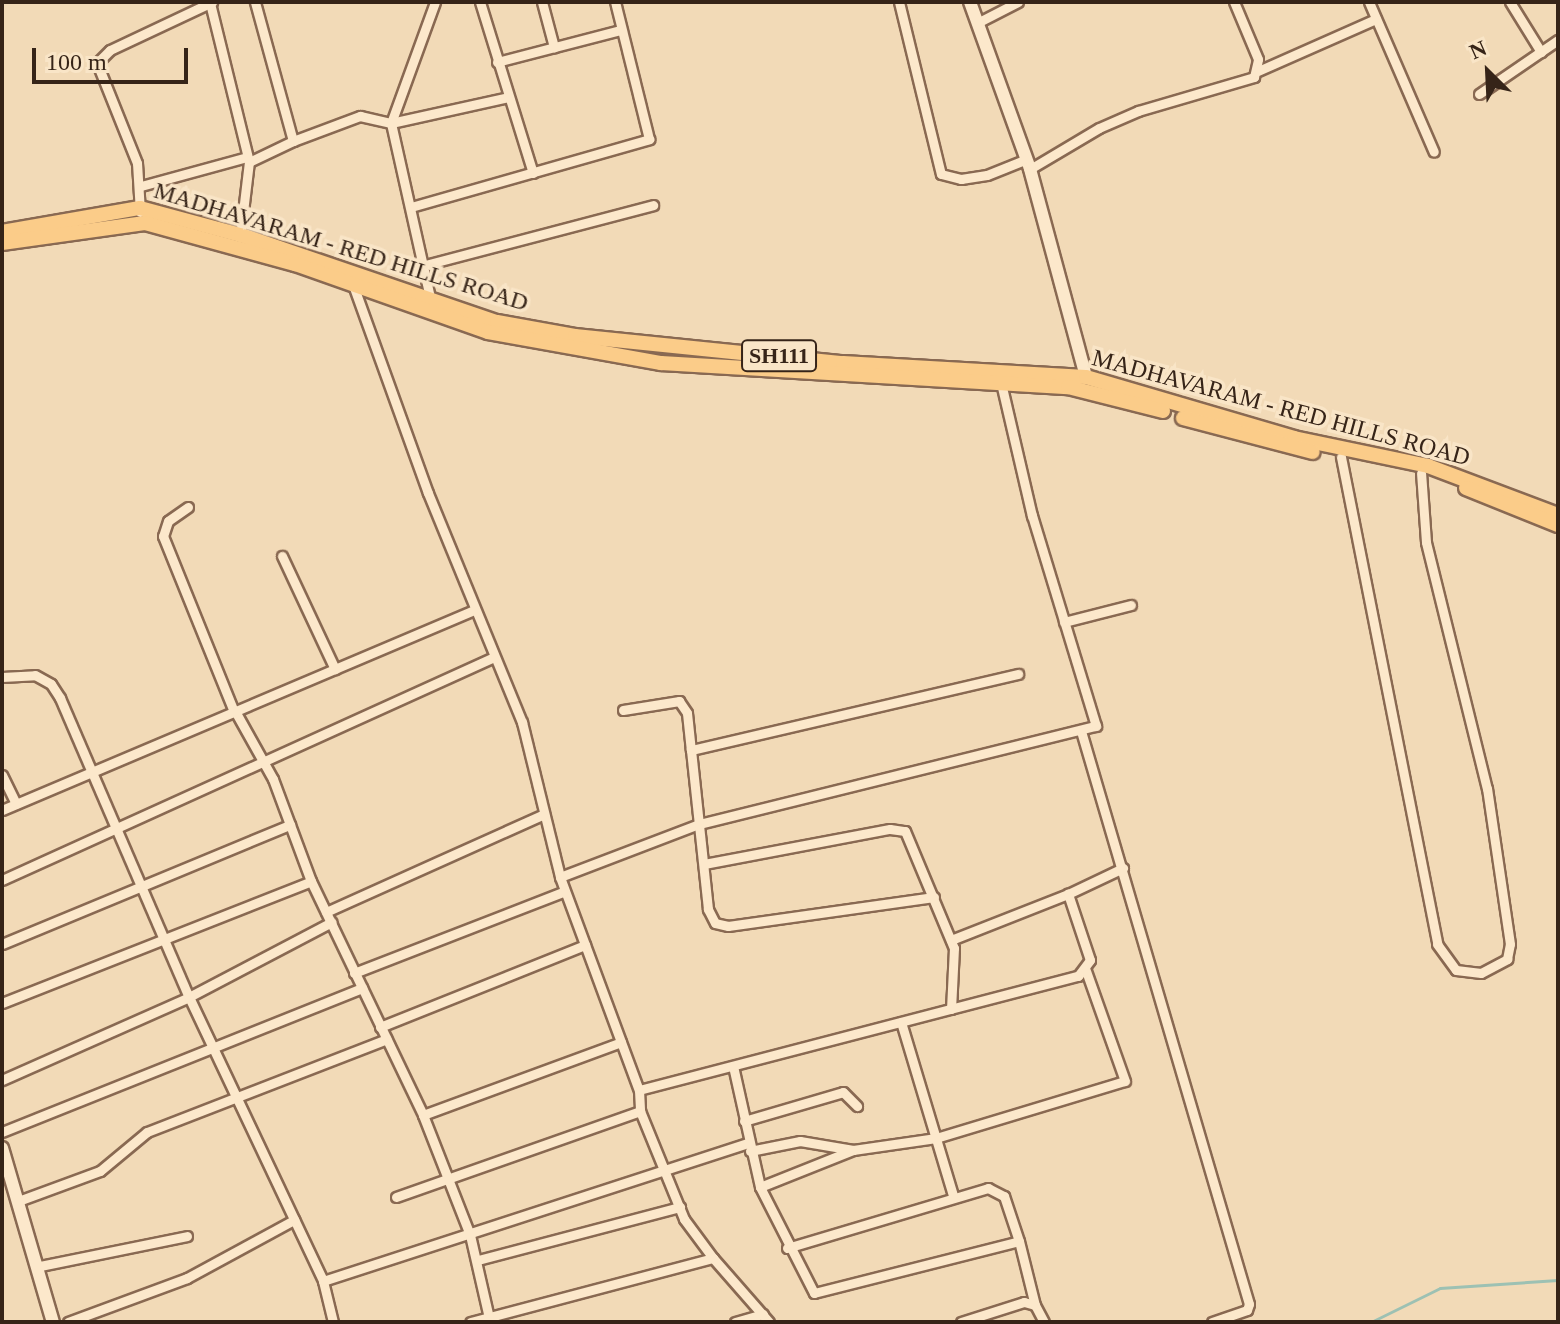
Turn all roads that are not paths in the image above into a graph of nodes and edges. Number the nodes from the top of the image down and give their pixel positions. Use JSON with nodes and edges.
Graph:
{"nodes":[{"id":1,"x":211,"y":2,"type":"edge"},
{"id":2,"x":255,"y":2,"type":"edge"},
{"id":3,"x":435,"y":2,"type":"edge"},
{"id":4,"x":480,"y":2,"type":"edge"},
{"id":5,"x":542,"y":2,"type":"edge"},
{"id":6,"x":615,"y":2,"type":"edge"},
{"id":7,"x":899,"y":2,"type":"edge"},
{"id":8,"x":970,"y":2,"type":"edge"},
{"id":9,"x":1018,"y":2,"type":"edge"},
{"id":10,"x":1234,"y":2,"type":"edge"},
{"id":11,"x":1369,"y":2,"type":"edge"},
{"id":12,"x":1510,"y":2,"type":"edge"},
{"id":13,"x":1376,"y":19,"type":"junction"},
{"id":14,"x":977,"y":23,"type":"junction"},
{"id":15,"x":621,"y":30,"type":"junction"},
{"id":16,"x":1558,"y":40,"type":"edge"},
{"id":17,"x":554,"y":47,"type":"junction"},
{"id":18,"x":1541,"y":52,"type":"junction"},
{"id":19,"x":497,"y":62,"type":"junction"},
{"id":20,"x":1258,"y":71,"type":"junction"},
{"id":21,"x":1479,"y":94,"type":"dead end"},
{"id":22,"x":508,"y":97,"type":"junction"},
{"id":23,"x":391,"y":123,"type":"junction"},
{"id":24,"x":293,"y":141,"type":"junction"},
{"id":25,"x":1434,"y":152,"type":"dead end"},
{"id":26,"x":248,"y":160,"type":"junction"},
{"id":27,"x":1029,"y":164,"type":"junction"},
{"id":28,"x":533,"y":173,"type":"junction"},
{"id":29,"x":141,"y":186,"type":"junction"},
{"id":30,"x":653,"y":205,"type":"dead end"},
{"id":31,"x":411,"y":207,"type":"junction"},
{"id":32,"x":139,"y":215,"type":"junction"},
{"id":33,"x":2,"y":232,"type":"edge"},
{"id":34,"x":239,"y":241,"type":"junction"},
{"id":35,"x":2,"y":243,"type":"edge"},
{"id":36,"x":425,"y":265,"type":"junction"},
{"id":37,"x":354,"y":278,"type":"junction"},
{"id":38,"x":431,"y":302,"type":"junction"},
{"id":39,"x":1086,"y":377,"type":"junction"},
{"id":40,"x":1001,"y":383,"type":"junction"},
{"id":41,"x":1341,"y":457,"type":"junction"},
{"id":42,"x":1421,"y":473,"type":"junction"},
{"id":43,"x":188,"y":507,"type":"dead end"},
{"id":44,"x":1558,"y":515,"type":"edge"},
{"id":45,"x":1558,"y":525,"type":"edge"},
{"id":46,"x":282,"y":556,"type":"dead end"},
{"id":47,"x":1131,"y":605,"type":"dead end"},
{"id":48,"x":474,"y":610,"type":"junction"},
{"id":49,"x":1064,"y":622,"type":"junction"},
{"id":50,"x":494,"y":657,"type":"junction"},
{"id":51,"x":335,"y":669,"type":"junction"},
{"id":52,"x":1018,"y":674,"type":"dead end"},
{"id":53,"x":2,"y":677,"type":"edge"},
{"id":54,"x":623,"y":710,"type":"dead end"},
{"id":55,"x":235,"y":711,"type":"junction"},
{"id":56,"x":1081,"y":731,"type":"junction"},
{"id":57,"x":691,"y":750,"type":"junction"},
{"id":58,"x":264,"y":760,"type":"junction"},
{"id":59,"x":92,"y":773,"type":"junction"},
{"id":60,"x":2,"y":775,"type":"edge"},
{"id":61,"x":16,"y":804,"type":"junction"},
{"id":62,"x":2,"y":810,"type":"edge"},
{"id":63,"x":544,"y":814,"type":"junction"},
{"id":64,"x":699,"y":824,"type":"junction"},
{"id":65,"x":290,"y":825,"type":"junction"},
{"id":66,"x":117,"y":831,"type":"junction"},
{"id":67,"x":704,"y":864,"type":"junction"},
{"id":68,"x":1123,"y":868,"type":"junction"},
{"id":69,"x":560,"y":877,"type":"junction"},
{"id":70,"x":2,"y":880,"type":"edge"},
{"id":71,"x":311,"y":881,"type":"junction"},
{"id":72,"x":142,"y":890,"type":"junction"},
{"id":73,"x":565,"y":891,"type":"junction"},
{"id":74,"x":1068,"y":894,"type":"junction"},
{"id":75,"x":934,"y":897,"type":"junction"},
{"id":76,"x":326,"y":912,"type":"junction"},
{"id":77,"x":332,"y":922,"type":"junction"},
{"id":78,"x":951,"y":940,"type":"junction"},
{"id":79,"x":164,"y":941,"type":"junction"},
{"id":80,"x":2,"y":944,"type":"edge"},
{"id":81,"x":585,"y":945,"type":"junction"},
{"id":82,"x":1086,"y":971,"type":"junction"},
{"id":83,"x":354,"y":973,"type":"junction"},
{"id":84,"x":362,"y":988,"type":"junction"},
{"id":85,"x":189,"y":997,"type":"junction"},
{"id":86,"x":2,"y":1003,"type":"edge"},
{"id":87,"x":951,"y":1009,"type":"junction"},
{"id":88,"x":901,"y":1022,"type":"junction"},
{"id":89,"x":380,"y":1027,"type":"junction"},
{"id":90,"x":387,"y":1039,"type":"junction"},
{"id":91,"x":621,"y":1042,"type":"junction"},
{"id":92,"x":215,"y":1046,"type":"junction"},
{"id":93,"x":733,"y":1066,"type":"junction"},
{"id":94,"x":2,"y":1080,"type":"edge"},
{"id":95,"x":639,"y":1090,"type":"junction"},
{"id":96,"x":238,"y":1095,"type":"junction"},
{"id":97,"x":857,"y":1106,"type":"dead end"},
{"id":98,"x":640,"y":1111,"type":"junction"},
{"id":99,"x":423,"y":1115,"type":"junction"},
{"id":100,"x":744,"y":1121,"type":"junction"},
{"id":101,"x":2,"y":1132,"type":"edge"},
{"id":102,"x":936,"y":1138,"type":"junction"},
{"id":103,"x":749,"y":1147,"type":"junction"},
{"id":104,"x":2,"y":1148,"type":"edge"},
{"id":105,"x":853,"y":1150,"type":"junction"},
{"id":106,"x":664,"y":1174,"type":"junction"},
{"id":107,"x":447,"y":1181,"type":"junction"},
{"id":108,"x":760,"y":1187,"type":"junction"},
{"id":109,"x":953,"y":1195,"type":"junction"},
{"id":110,"x":396,"y":1197,"type":"dead end"},
{"id":111,"x":21,"y":1200,"type":"junction"},
{"id":112,"x":680,"y":1207,"type":"junction"},
{"id":113,"x":294,"y":1220,"type":"junction"},
{"id":114,"x":470,"y":1235,"type":"junction"},
{"id":115,"x":187,"y":1236,"type":"dead end"},
{"id":116,"x":1019,"y":1241,"type":"junction"},
{"id":117,"x":787,"y":1248,"type":"junction"},
{"id":118,"x":713,"y":1258,"type":"junction"},
{"id":119,"x":478,"y":1260,"type":"junction"},
{"id":120,"x":40,"y":1266,"type":"junction"},
{"id":121,"x":323,"y":1281,"type":"junction"},
{"id":122,"x":1035,"y":1305,"type":"junction"},
{"id":123,"x":489,"y":1318,"type":"junction"},
{"id":124,"x":766,"y":1318,"type":"edge"},
{"id":125,"x":53,"y":1322,"type":"edge"},
{"id":126,"x":68,"y":1322,"type":"edge"},
{"id":127,"x":333,"y":1322,"type":"edge"},
{"id":128,"x":474,"y":1322,"type":"edge"},
{"id":129,"x":735,"y":1322,"type":"edge"},
{"id":130,"x":961,"y":1322,"type":"edge"},
{"id":131,"x":1044,"y":1322,"type":"edge"},
{"id":132,"x":1212,"y":1322,"type":"edge"}],
"edges":[{"from":1,"to":26,"type":"street"},
{"from":1,"to":29,"type":"street"},
{"from":2,"to":24,"type":"street"},
{"from":3,"to":23,"type":"street"},
{"from":4,"to":19,"type":"street"},
{"from":5,"to":17,"type":"street"},
{"from":6,"to":15,"type":"street"},
{"from":7,"to":27,"type":"street"},
{"from":8,"to":14,"type":"street"},
{"from":9,"to":14,"type":"street"},
{"from":10,"to":20,"type":"street"},
{"from":11,"to":13,"type":"street"},
{"from":12,"to":18,"type":"street"},
{"from":13,"to":20,"type":"street"},
{"from":13,"to":25,"type":"street"},
{"from":14,"to":27,"type":"street"},
{"from":15,"to":17,"type":"street"},
{"from":15,"to":28,"type":"street"},
{"from":16,"to":18,"type":"street"},
{"from":17,"to":19,"type":"street"},
{"from":18,"to":21,"type":"street"},
{"from":19,"to":22,"type":"street"},
{"from":20,"to":27,"type":"street"},
{"from":22,"to":23,"type":"street"},
{"from":22,"to":28,"type":"street"},
{"from":23,"to":24,"type":"street"},
{"from":23,"to":31,"type":"street"},
{"from":24,"to":26,"type":"street"},
{"from":26,"to":29,"type":"street"},
{"from":26,"to":34,"type":"street"},
{"from":27,"to":39,"type":"street"},
{"from":28,"to":31,"type":"street"},
{"from":29,"to":32,"type":"street"},
{"from":30,"to":36,"type":"street"},
{"from":31,"to":36,"type":"street"},
{"from":32,"to":33,"type":"main road","name":"MADHAVARAM - RED HILLS ROAD","number":"SH111"},
{"from":32,"to":34,"type":"main road","name":"MADHAVARAM - RED HILLS ROAD","number":"SH111"},
{"from":32,"to":35,"type":"main road","name":"MADHAVARAM - RED HILLS ROAD","number":"SH111"},
{"from":34,"to":37,"type":"main road","name":"MADHAVARAM - RED HILLS ROAD","number":"SH111"},
{"from":36,"to":38,"type":"street"},
{"from":37,"to":38,"type":"main road","name":"MADHAVARAM - RED HILLS ROAD","number":"SH111"},
{"from":37,"to":40,"type":"main road","name":"MADHAVARAM - RED HILLS ROAD","number":"SH111"},
{"from":37,"to":48,"type":"street"},
{"from":38,"to":39,"type":"main road","name":"MADHAVARAM - RED HILLS ROAD","number":"SH111"},
{"from":39,"to":44,"type":"main road","name":"MADHAVARAM - RED HILLS ROAD","number":"SH111"},
{"from":40,"to":41,"type":"main road","name":"MADHAVARAM - RED HILLS ROAD","number":"SH111"},
{"from":40,"to":49,"type":"street"},
{"from":41,"to":42,"type":"main road","name":"MADHAVARAM - RED HILLS ROAD","number":"SH111"},
{"from":41,"to":42,"type":"street"},
{"from":42,"to":45,"type":"main road","name":"MADHAVARAM - RED HILLS ROAD","number":"SH111"},
{"from":43,"to":55,"type":"street"},
{"from":46,"to":51,"type":"street"},
{"from":47,"to":49,"type":"street"},
{"from":48,"to":50,"type":"street"},
{"from":48,"to":51,"type":"street"},
{"from":49,"to":56,"type":"street"},
{"from":50,"to":58,"type":"street"},
{"from":50,"to":63,"type":"street"},
{"from":51,"to":55,"type":"street"},
{"from":52,"to":57,"type":"street"},
{"from":53,"to":59,"type":"street"},
{"from":54,"to":57,"type":"street"},
{"from":55,"to":58,"type":"street"},
{"from":55,"to":59,"type":"street"},
{"from":56,"to":64,"type":"street"},
{"from":56,"to":68,"type":"street"},
{"from":57,"to":64,"type":"street"},
{"from":58,"to":65,"type":"street"},
{"from":58,"to":66,"type":"street"},
{"from":59,"to":61,"type":"street"},
{"from":59,"to":66,"type":"street"},
{"from":60,"to":61,"type":"street"},
{"from":61,"to":62,"type":"street"},
{"from":63,"to":69,"type":"street"},
{"from":63,"to":76,"type":"street"},
{"from":64,"to":67,"type":"street"},
{"from":64,"to":69,"type":"street"},
{"from":65,"to":71,"type":"street"},
{"from":65,"to":72,"type":"street"},
{"from":66,"to":70,"type":"street"},
{"from":66,"to":72,"type":"street"},
{"from":67,"to":75,"type":"street"},
{"from":67,"to":75,"type":"street"},
{"from":68,"to":74,"type":"street"},
{"from":68,"to":132,"type":"street"},
{"from":69,"to":73,"type":"street"},
{"from":71,"to":76,"type":"street"},
{"from":71,"to":79,"type":"street"},
{"from":72,"to":79,"type":"street"},
{"from":72,"to":80,"type":"street"},
{"from":73,"to":81,"type":"street"},
{"from":73,"to":83,"type":"street"},
{"from":74,"to":78,"type":"street"},
{"from":74,"to":82,"type":"street"},
{"from":75,"to":78,"type":"street"},
{"from":76,"to":77,"type":"street"},
{"from":77,"to":83,"type":"street"},
{"from":77,"to":85,"type":"street"},
{"from":78,"to":87,"type":"street"},
{"from":79,"to":85,"type":"street"},
{"from":79,"to":86,"type":"street"},
{"from":81,"to":89,"type":"street"},
{"from":81,"to":91,"type":"street"},
{"from":82,"to":87,"type":"street"},
{"from":82,"to":102,"type":"street"},
{"from":83,"to":84,"type":"street"},
{"from":84,"to":89,"type":"street"},
{"from":84,"to":92,"type":"street"},
{"from":85,"to":92,"type":"street"},
{"from":85,"to":94,"type":"street"},
{"from":87,"to":88,"type":"street"},
{"from":88,"to":93,"type":"street"},
{"from":88,"to":102,"type":"street"},
{"from":89,"to":90,"type":"street"},
{"from":90,"to":96,"type":"street"},
{"from":90,"to":99,"type":"street"},
{"from":91,"to":95,"type":"street"},
{"from":91,"to":99,"type":"street"},
{"from":92,"to":96,"type":"street"},
{"from":92,"to":101,"type":"street"},
{"from":93,"to":95,"type":"street"},
{"from":93,"to":100,"type":"street"},
{"from":95,"to":98,"type":"street"},
{"from":96,"to":111,"type":"street"},
{"from":96,"to":113,"type":"street"},
{"from":97,"to":100,"type":"street"},
{"from":98,"to":106,"type":"street"},
{"from":98,"to":107,"type":"street"},
{"from":99,"to":107,"type":"street"},
{"from":100,"to":103,"type":"street"},
{"from":102,"to":105,"type":"street"},
{"from":102,"to":109,"type":"street"},
{"from":103,"to":105,"type":"street"},
{"from":103,"to":106,"type":"street"},
{"from":103,"to":108,"type":"street"},
{"from":104,"to":111,"type":"street"},
{"from":105,"to":108,"type":"street"},
{"from":106,"to":112,"type":"street"},
{"from":106,"to":114,"type":"street"},
{"from":107,"to":110,"type":"street"},
{"from":107,"to":114,"type":"street"},
{"from":108,"to":117,"type":"street"},
{"from":109,"to":116,"type":"street"},
{"from":109,"to":117,"type":"street"},
{"from":111,"to":120,"type":"street"},
{"from":112,"to":118,"type":"street"},
{"from":112,"to":119,"type":"street"},
{"from":113,"to":121,"type":"street"},
{"from":113,"to":126,"type":"street"},
{"from":114,"to":119,"type":"street"},
{"from":114,"to":121,"type":"street"},
{"from":115,"to":120,"type":"street"},
{"from":116,"to":117,"type":"street"},
{"from":116,"to":122,"type":"street"},
{"from":118,"to":123,"type":"street"},
{"from":118,"to":124,"type":"street"},
{"from":119,"to":123,"type":"street"},
{"from":120,"to":125,"type":"street"},
{"from":121,"to":127,"type":"street"},
{"from":122,"to":130,"type":"street"},
{"from":122,"to":131,"type":"street"},
{"from":123,"to":128,"type":"street"},
{"from":124,"to":129,"type":"street"}]}
